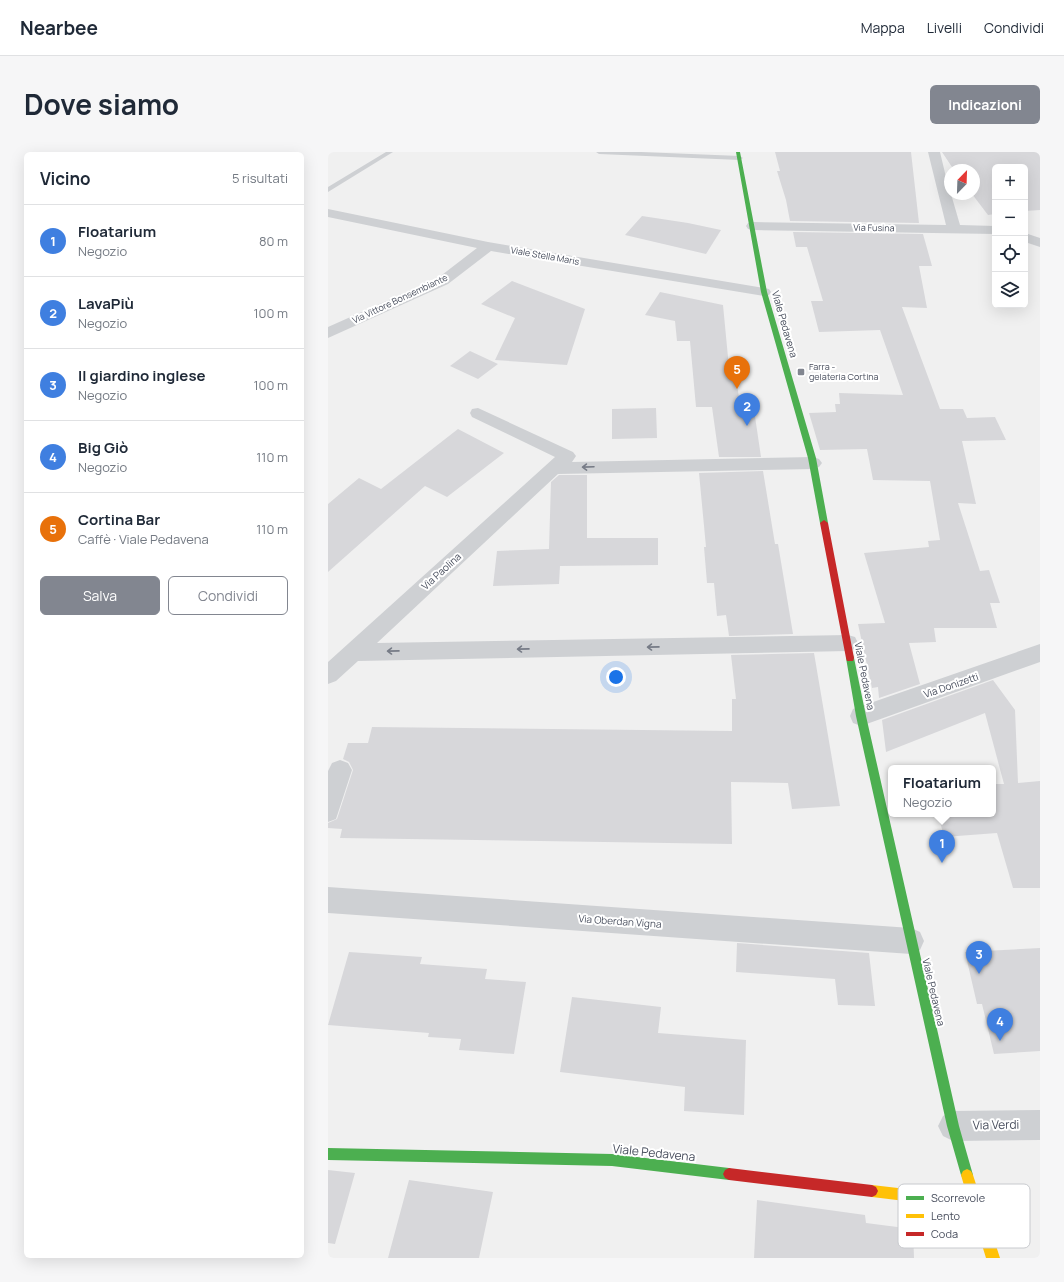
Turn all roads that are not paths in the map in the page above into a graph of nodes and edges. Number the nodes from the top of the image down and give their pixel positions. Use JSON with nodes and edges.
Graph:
{"nodes":[{"id":1,"x":390,"y":152,"type":"edge"},
{"id":2,"x":599,"y":152,"type":"edge"},
{"id":3,"x":934,"y":152,"type":"edge"},
{"id":4,"x":739,"y":155,"type":"edge"},
{"id":5,"x":328,"y":190,"type":"edge"},
{"id":6,"x":328,"y":213,"type":"edge"},
{"id":7,"x":753,"y":226,"type":"junction"},
{"id":8,"x":954,"y":229,"type":"junction"},
{"id":9,"x":992,"y":230,"type":"edge"},
{"id":10,"x":1028,"y":238,"type":"edge"},
{"id":11,"x":1040,"y":243,"type":"edge"},
{"id":12,"x":488,"y":246,"type":"junction"},
{"id":13,"x":764,"y":292,"type":"junction"},
{"id":14,"x":328,"y":333,"type":"edge"},
{"id":15,"x":478,"y":413,"type":"dead end"},
{"id":16,"x":813,"y":463,"type":"junction"},
{"id":17,"x":555,"y":468,"type":"junction"},
{"id":18,"x":848,"y":644,"type":"junction"},
{"id":19,"x":353,"y":652,"type":"junction"},
{"id":20,"x":1040,"y":653,"type":"edge"},
{"id":21,"x":328,"y":675,"type":"edge"},
{"id":22,"x":861,"y":716,"type":"junction"},
{"id":23,"x":340,"y":770,"type":"dead end"},
{"id":24,"x":328,"y":811,"type":"edge"},
{"id":25,"x":328,"y":900,"type":"edge"},
{"id":26,"x":911,"y":942,"type":"junction"},
{"id":27,"x":1040,"y":1125,"type":"edge"},
{"id":28,"x":952,"y":1126,"type":"junction"},
{"id":29,"x":328,"y":1154,"type":"edge"},
{"id":30,"x":969,"y":1184,"type":"edge"},
{"id":31,"x":898,"y":1194,"type":"edge"},
{"id":32,"x":990,"y":1248,"type":"edge"},
{"id":33,"x":993,"y":1258,"type":"edge"}],
"edges":[{"from":1,"to":5,"type":"lane"},
{"from":2,"to":4,"type":"lane"},
{"from":3,"to":8,"type":"street"},
{"from":4,"to":7,"type":"main road","name":"Viale Pedavena"},
{"from":6,"to":12,"type":"street","name":"Viale Stella Maris"},
{"from":7,"to":8,"type":"street","name":"Via Fusina"},
{"from":7,"to":13,"type":"main road","name":"Viale Pedavena"},
{"from":8,"to":9,"type":"street","name":"Via Fusina"},
{"from":10,"to":11,"type":"street"},
{"from":12,"to":13,"type":"street","name":"Viale Stella Maris"},
{"from":12,"to":14,"type":"street","name":"Via Vittore Bonsembiante"},
{"from":13,"to":16,"type":"main road","name":"Viale Pedavena"},
{"from":15,"to":17,"type":"street","name":"Via Paolina"},
{"from":16,"to":17,"type":"street","one_way":true},
{"from":16,"to":18,"type":"main road","name":"Viale Pedavena"},
{"from":17,"to":19,"type":"street","name":"Via Paolina"},
{"from":18,"to":19,"type":"street","one_way":true},
{"from":18,"to":22,"type":"main road","name":"Viale Pedavena"},
{"from":19,"to":21,"type":"street","name":"Via Paolina"},
{"from":20,"to":22,"type":"street","name":"Via Donizetti"},
{"from":22,"to":26,"type":"main road","name":"Viale Pedavena"},
{"from":23,"to":24,"type":"street"},
{"from":25,"to":26,"type":"street","name":"Via Oberdan Vigna"},
{"from":26,"to":28,"type":"main road","name":"Viale Pedavena"},
{"from":27,"to":28,"type":"street","name":"Via Verdi"},
{"from":28,"to":30,"type":"main road","name":"Viale Pedavena"},
{"from":29,"to":31,"type":"main road","name":"Viale Pedavena"},
{"from":32,"to":33,"type":"main road","name":"Viale Pedavena"}]}
